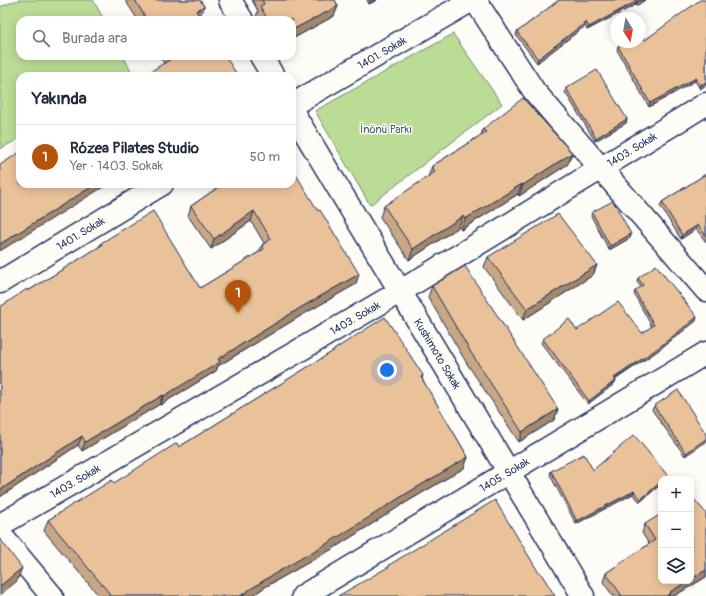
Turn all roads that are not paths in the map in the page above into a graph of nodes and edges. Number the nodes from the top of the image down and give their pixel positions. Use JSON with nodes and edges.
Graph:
{"nodes":[{"id":1,"x":230,"y":0,"type":"edge"},
{"id":2,"x":473,"y":0,"type":"edge"},
{"id":3,"x":240,"y":16,"type":"edge"},
{"id":4,"x":264,"y":60,"type":"edge"},
{"id":5,"x":271,"y":72,"type":"edge"},
{"id":6,"x":296,"y":103,"type":"edge"},
{"id":7,"x":706,"y":104,"type":"edge"},
{"id":8,"x":296,"y":118,"type":"edge"},
{"id":9,"x":602,"y":168,"type":"junction"},
{"id":10,"x":155,"y":188,"type":"edge"},
{"id":11,"x":0,"y":282,"type":"edge"},
{"id":12,"x":706,"y":290,"type":"edge"},
{"id":13,"x":401,"y":291,"type":"junction"},
{"id":14,"x":706,"y":353,"type":"edge"},
{"id":15,"x":509,"y":473,"type":"junction"},
{"id":16,"x":0,"y":525,"type":"edge"},
{"id":17,"x":0,"y":534,"type":"edge"},
{"id":18,"x":52,"y":596,"type":"edge"},
{"id":19,"x":303,"y":596,"type":"edge"},
{"id":20,"x":583,"y":596,"type":"edge"}],
"edges":[{"from":1,"to":3,"type":"street"},
{"from":2,"to":6,"type":"street","name":"1401. Sokak"},
{"from":2,"to":9,"type":"street"},
{"from":4,"to":5,"type":"street"},
{"from":7,"to":9,"type":"street","name":"1403. Sokak"},
{"from":8,"to":13,"type":"street","name":"Kushimoto Sokak"},
{"from":9,"to":12,"type":"street"},
{"from":9,"to":13,"type":"street","name":"1403. Sokak"},
{"from":10,"to":11,"type":"street","name":"1401. Sokak"},
{"from":13,"to":15,"type":"street","name":"Kushimoto Sokak"},
{"from":13,"to":16,"type":"street","name":"1403. Sokak"},
{"from":14,"to":15,"type":"street","name":"1405. Sokak"},
{"from":15,"to":19,"type":"street","name":"1405. Sokak"},
{"from":15,"to":20,"type":"street","name":"Kushimoto Sokak"},
{"from":17,"to":18,"type":"street"}]}
